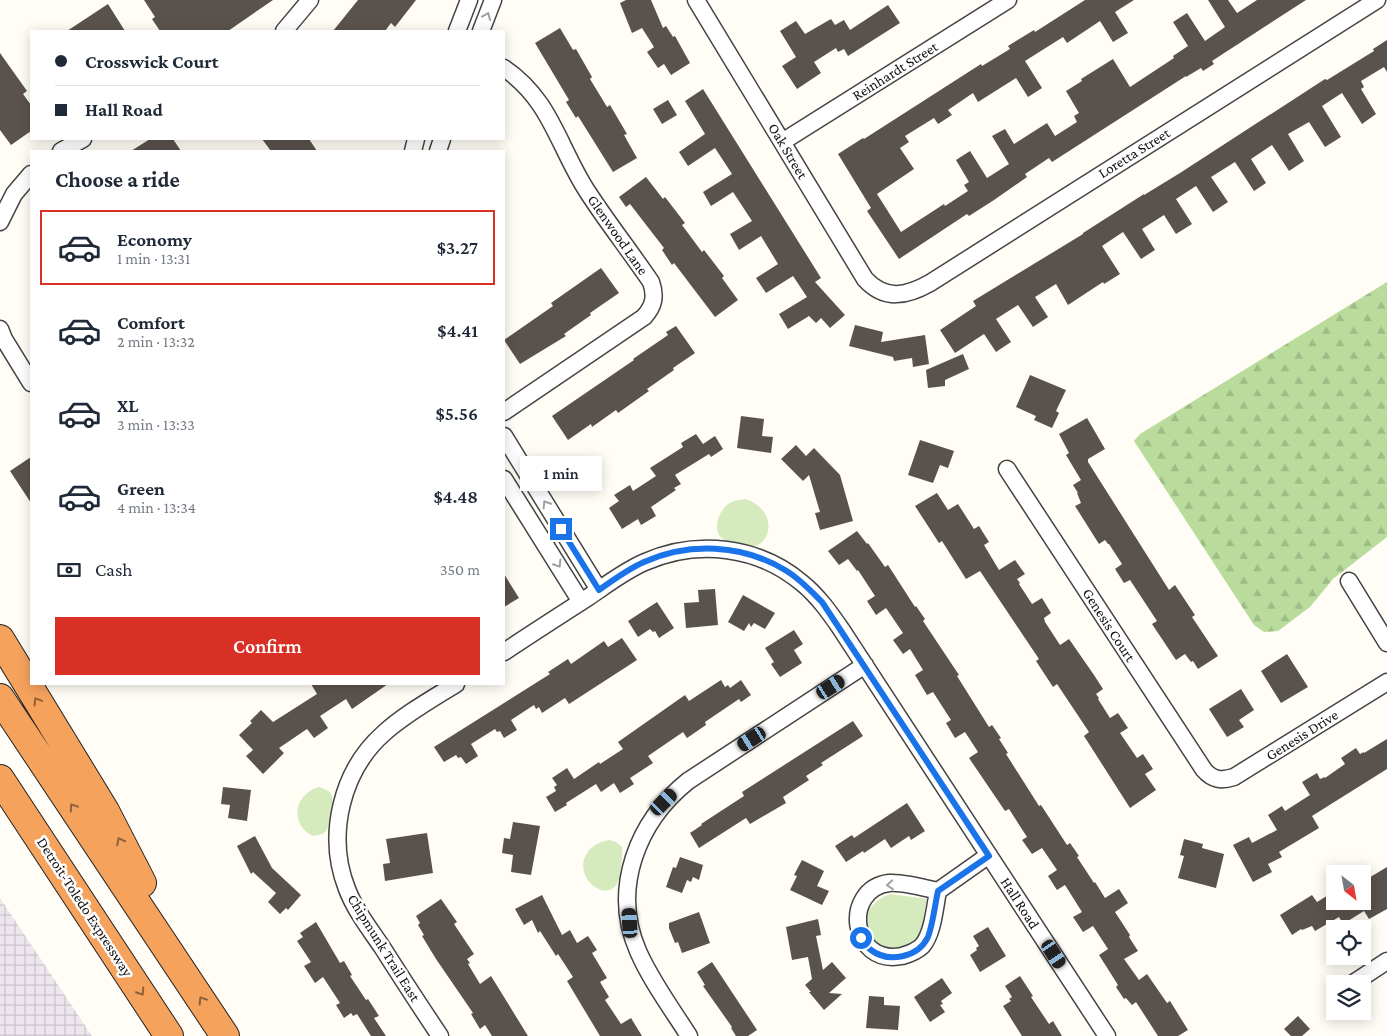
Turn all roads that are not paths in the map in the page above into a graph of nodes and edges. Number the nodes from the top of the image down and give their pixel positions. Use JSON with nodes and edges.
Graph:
{"nodes":[{"id":1,"x":310,"y":0,"type":"edge"},
{"id":2,"x":469,"y":0,"type":"edge"},
{"id":3,"x":493,"y":0,"type":"edge"},
{"id":4,"x":696,"y":0,"type":"edge"},
{"id":5,"x":1008,"y":0,"type":"edge"},
{"id":6,"x":1377,"y":0,"type":"edge"},
{"id":7,"x":285,"y":30,"type":"edge"},
{"id":8,"x":457,"y":30,"type":"edge"},
{"id":9,"x":481,"y":30,"type":"edge"},
{"id":10,"x":505,"y":69,"type":"edge"},
{"id":11,"x":81,"y":140,"type":"edge"},
{"id":12,"x":782,"y":142,"type":"junction"},
{"id":13,"x":63,"y":150,"type":"edge"},
{"id":14,"x":30,"y":175,"type":"edge"},
{"id":15,"x":0,"y":222,"type":"edge"},
{"id":16,"x":888,"y":293,"type":"joint"},
{"id":17,"x":0,"y":329,"type":"edge"},
{"id":18,"x":30,"y":381,"type":"edge"},
{"id":19,"x":505,"y":411,"type":"edge"},
{"id":20,"x":505,"y":438,"type":"edge"},
{"id":21,"x":1007,"y":469,"type":"dead end"},
{"id":22,"x":505,"y":481,"type":"edge"},
{"id":23,"x":1349,"y":580,"type":"dead end"},
{"id":24,"x":599,"y":590,"type":"junction"},
{"id":25,"x":581,"y":602,"type":"junction"},
{"id":26,"x":0,"y":639,"type":"edge"},
{"id":27,"x":1387,"y":643,"type":"edge"},
{"id":28,"x":505,"y":651,"type":"edge"},
{"id":29,"x":864,"y":665,"type":"junction"},
{"id":30,"x":1387,"y":682,"type":"edge"},
{"id":31,"x":454,"y":685,"type":"edge"},
{"id":32,"x":0,"y":698,"type":"edge"},
{"id":33,"x":0,"y":779,"type":"edge"},
{"id":34,"x":1214,"y":779,"type":"joint"},
{"id":35,"x":989,"y":856,"type":"junction"},
{"id":36,"x":938,"y":891,"type":"junction"},
{"id":37,"x":1387,"y":961,"type":"edge"},
{"id":38,"x":179,"y":964,"type":"junction"},
{"id":39,"x":1366,"y":975,"type":"edge"},
{"id":40,"x":170,"y":1036,"type":"edge"},
{"id":41,"x":226,"y":1036,"type":"edge"},
{"id":42,"x":440,"y":1036,"type":"edge"},
{"id":43,"x":690,"y":1036,"type":"edge"},
{"id":44,"x":1107,"y":1036,"type":"edge"}],
"edges":[{"from":1,"to":7,"type":"street"},
{"from":2,"to":8,"type":"street"},
{"from":9,"to":3,"type":"street","one_way":true},
{"from":4,"to":12,"type":"street","name":"Oak Street"},
{"from":5,"to":12,"type":"street","name":"Reinhardt Street"},
{"from":6,"to":16,"type":"street","name":"Loretta Street"},
{"from":10,"to":19,"type":"street","name":"Glenwood Lane"},
{"from":11,"to":13,"type":"street"},
{"from":12,"to":16,"type":"street","name":"Oak Street"},
{"from":14,"to":15,"type":"street"},
{"from":17,"to":18,"type":"street"},
{"from":24,"to":20,"type":"street","one_way":true},
{"from":21,"to":34,"type":"street","name":"Genesis Court"},
{"from":22,"to":25,"type":"street","one_way":true},
{"from":23,"to":27,"type":"street"},
{"from":24,"to":25,"type":"street","name":"Hall Road"},
{"from":24,"to":29,"type":"street","name":"Hall Road"},
{"from":25,"to":28,"type":"street","name":"Hall Road"},
{"from":38,"to":26,"type":"highway","one_way":true},
{"from":29,"to":35,"type":"street","name":"Hall Road"},
{"from":29,"to":43,"type":"street"},
{"from":30,"to":34,"type":"street","name":"Genesis Drive"},
{"from":31,"to":42,"type":"street","name":"Chipmunk Trail East"},
{"from":38,"to":32,"type":"highway","one_way":true},
{"from":33,"to":40,"type":"highway","name":"Detroit-Toledo Expressway","one_way":true},
{"from":35,"to":36,"type":"street"},
{"from":35,"to":44,"type":"street","name":"Hall Road"},
{"from":36,"to":36,"type":"street","one_way":true},
{"from":37,"to":39,"type":"street"},
{"from":41,"to":38,"type":"highway","one_way":true}]}
